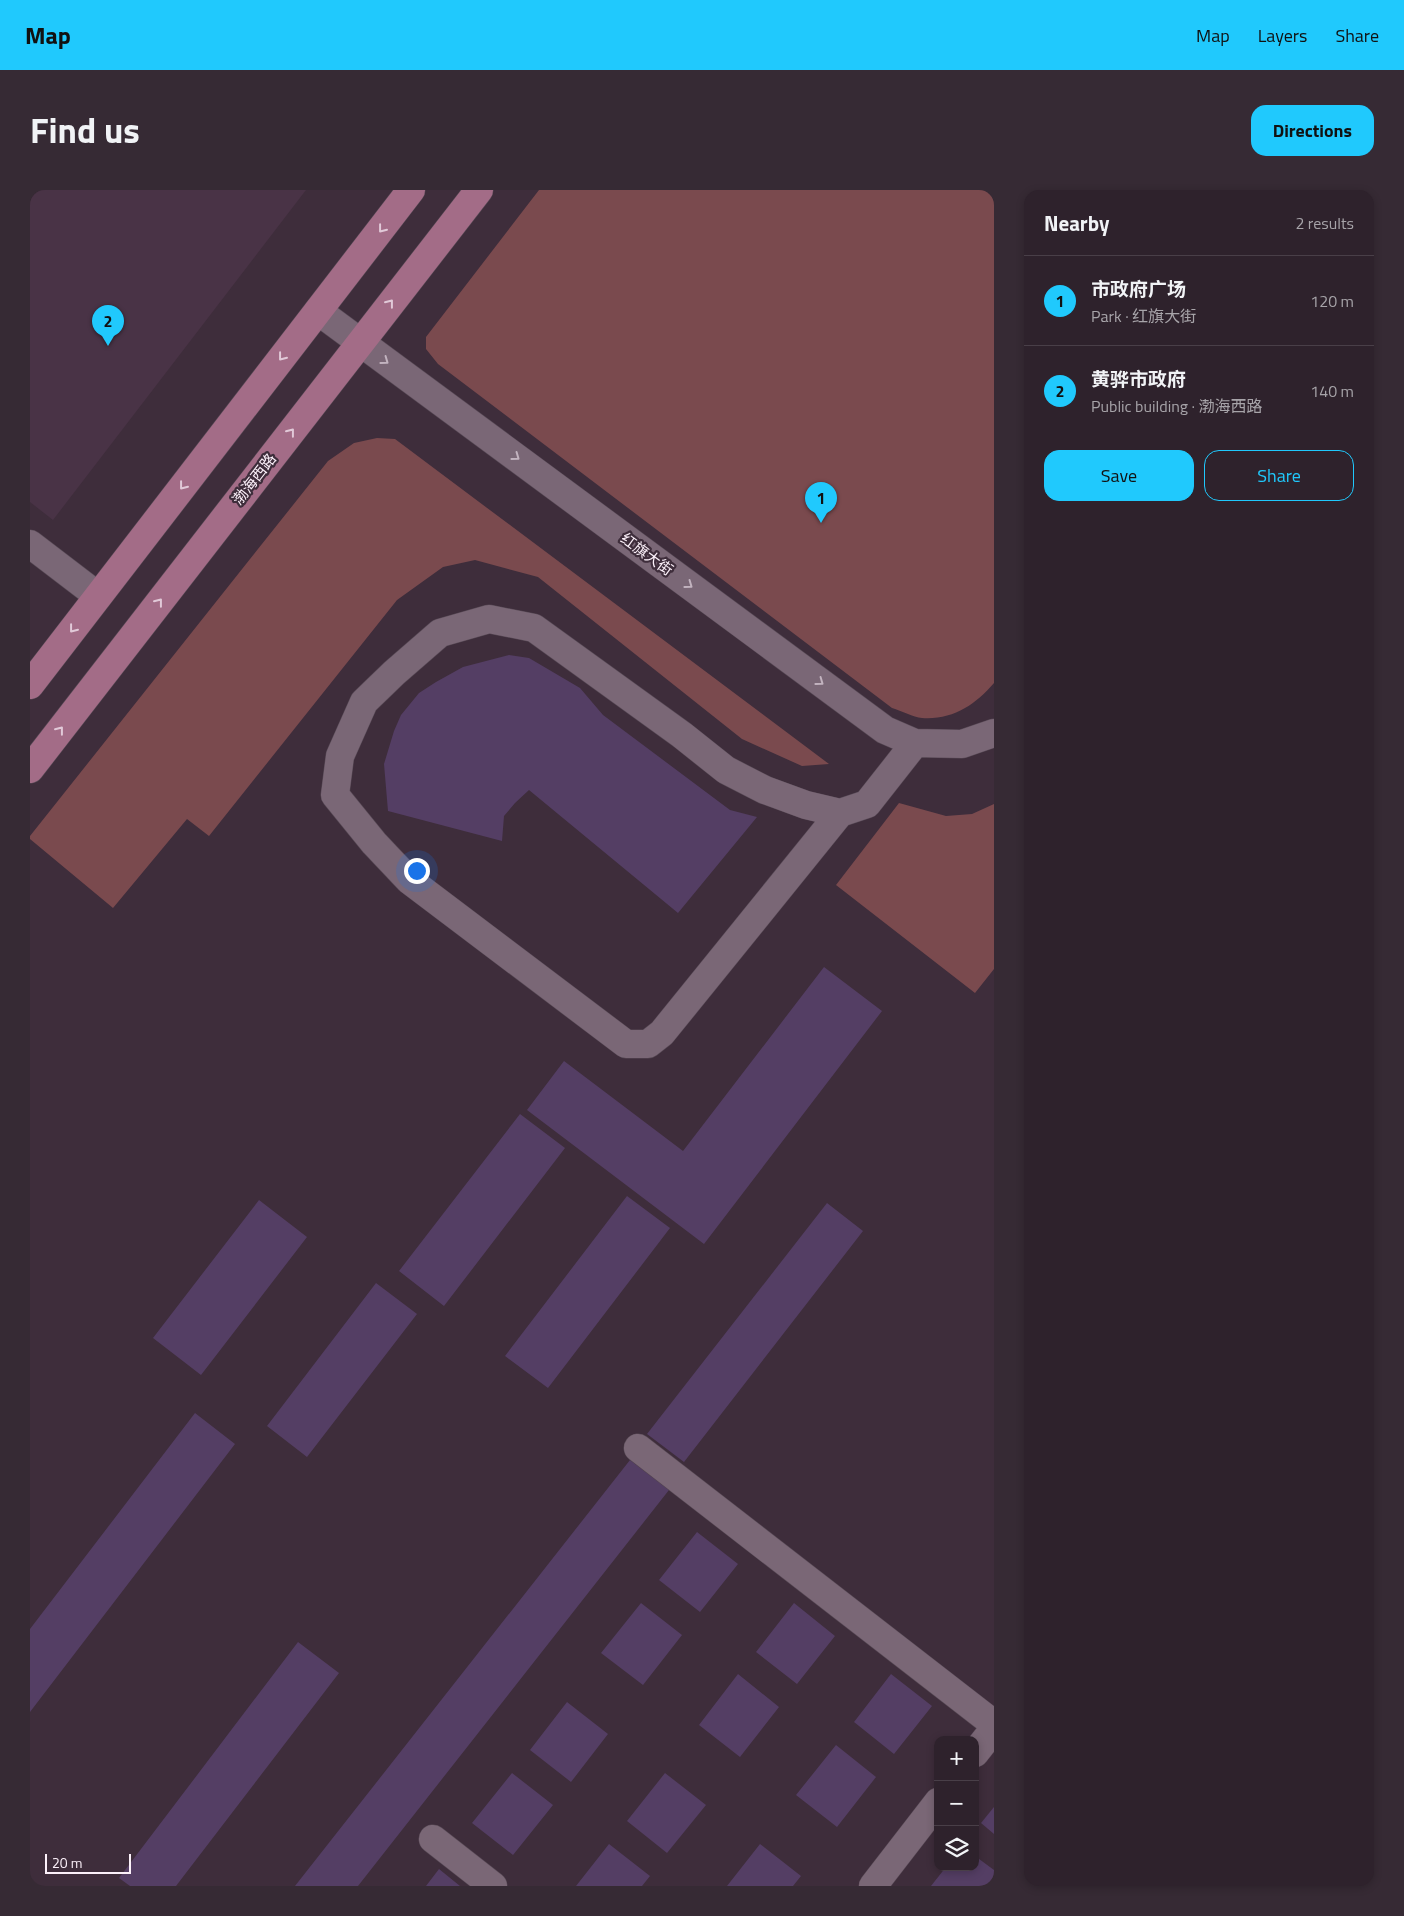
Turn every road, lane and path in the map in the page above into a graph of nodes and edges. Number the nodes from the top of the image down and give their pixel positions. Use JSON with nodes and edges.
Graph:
{"nodes":[{"id":1,"x":411,"y":190,"type":"edge"},
{"id":2,"x":479,"y":190,"type":"edge"},
{"id":3,"x":318,"y":311,"type":"junction"},
{"id":4,"x":360,"y":342,"type":"junction"},
{"id":5,"x":30,"y":544,"type":"edge"},
{"id":6,"x":98,"y":596,"type":"junction"},
{"id":7,"x":30,"y":685,"type":"edge"},
{"id":8,"x":994,"y":733,"type":"edge"},
{"id":9,"x":915,"y":743,"type":"junction"},
{"id":10,"x":30,"y":769,"type":"edge"},
{"id":11,"x":840,"y":813,"type":"junction"},
{"id":12,"x":638,"y":1448,"type":"dead end"},
{"id":13,"x":994,"y":1724,"type":"edge"},
{"id":14,"x":994,"y":1729,"type":"edge"},
{"id":15,"x":979,"y":1748,"type":"edge"},
{"id":16,"x":934,"y":1807,"type":"edge"},
{"id":17,"x":432,"y":1839,"type":"dead end"},
{"id":18,"x":493,"y":1886,"type":"edge"},
{"id":19,"x":873,"y":1886,"type":"edge"}],
"edges":[{"from":1,"to":3,"type":"main road","one_way":true},
{"from":4,"to":2,"type":"main road","name":"渤海西路","one_way":true},
{"from":3,"to":4,"type":"street","name":"红旗大街"},
{"from":3,"to":6,"type":"main road","one_way":true},
{"from":4,"to":9,"type":"street","name":"红旗大街","one_way":true},
{"from":10,"to":4,"type":"main road","name":"渤海西路","one_way":true},
{"from":5,"to":6,"type":"street"},
{"from":6,"to":7,"type":"main road","one_way":true},
{"from":8,"to":9,"type":"street","name":"红旗大街"},
{"from":9,"to":11,"type":"street"},
{"from":11,"to":11,"type":"street"},
{"from":12,"to":13,"type":"street"},
{"from":14,"to":15,"type":"street"},
{"from":16,"to":19,"type":"street"},
{"from":17,"to":18,"type":"street"}]}
